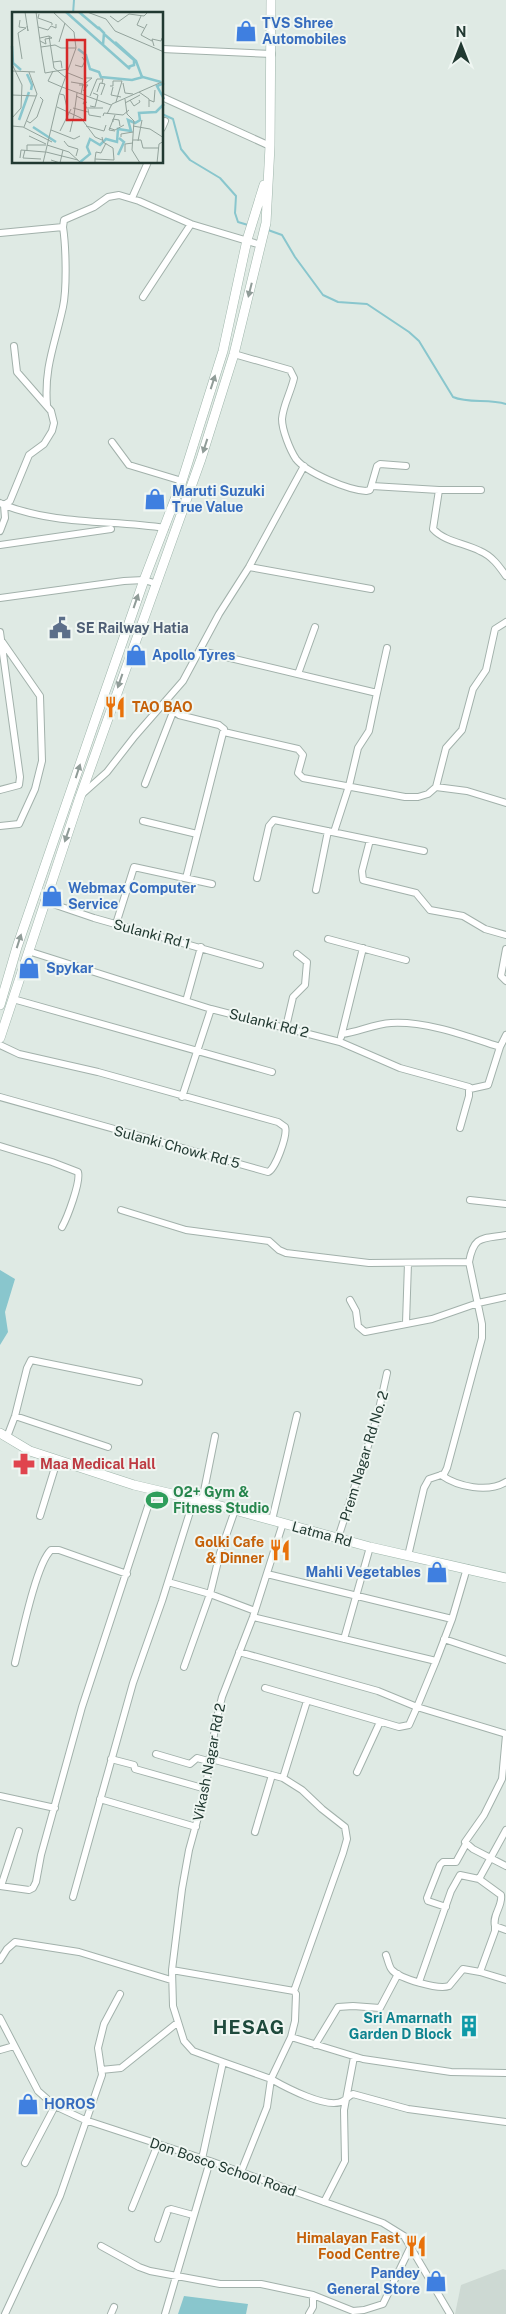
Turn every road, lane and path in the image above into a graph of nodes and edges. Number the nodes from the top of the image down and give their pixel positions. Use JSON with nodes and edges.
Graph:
{"nodes":[{"id":1,"x":271,"y":0,"type":"edge"},
{"id":2,"x":164,"y":48,"type":"edge"},
{"id":3,"x":272,"y":54,"type":"junction"},
{"id":4,"x":164,"y":98,"type":"edge"},
{"id":5,"x":270,"y":146,"type":"junction"},
{"id":6,"x":147,"y":164,"type":"edge"},
{"id":7,"x":267,"y":175,"type":"junction"},
{"id":8,"x":132,"y":198,"type":"junction"},
{"id":9,"x":192,"y":224,"type":"junction"},
{"id":10,"x":63,"y":227,"type":"junction"},
{"id":11,"x":0,"y":233,"type":"edge"},
{"id":12,"x":248,"y":237,"type":"junction"},
{"id":13,"x":261,"y":244,"type":"junction"},
{"id":14,"x":143,"y":297,"type":"dead end"},
{"id":15,"x":14,"y":346,"type":"dead end"},
{"id":16,"x":234,"y":354,"type":"junction"},
{"id":17,"x":47,"y":406,"type":"junction"},
{"id":18,"x":112,"y":442,"type":"dead end"},
{"id":19,"x":304,"y":466,"type":"junction"},
{"id":20,"x":406,"y":466,"type":"dead end"},
{"id":21,"x":182,"y":481,"type":"junction"},
{"id":22,"x":372,"y":486,"type":"junction"},
{"id":23,"x":439,"y":490,"type":"junction"},
{"id":24,"x":481,"y":490,"type":"dead end"},
{"id":25,"x":2,"y":504,"type":"edge"},
{"id":26,"x":165,"y":528,"type":"junction"},
{"id":27,"x":111,"y":529,"type":"dead end"},
{"id":28,"x":0,"y":531,"type":"edge"},
{"id":29,"x":0,"y":545,"type":"edge"},
{"id":30,"x":249,"y":567,"type":"junction"},
{"id":31,"x":506,"y":576,"type":"edge"},
{"id":32,"x":144,"y":580,"type":"junction"},
{"id":33,"x":154,"y":583,"type":"junction"},
{"id":34,"x":371,"y":588,"type":"dead end"},
{"id":35,"x":0,"y":598,"type":"edge"},
{"id":36,"x":506,"y":622,"type":"edge"},
{"id":37,"x":315,"y":626,"type":"dead end"},
{"id":38,"x":1,"y":636,"type":"edge"},
{"id":39,"x":386,"y":648,"type":"dead end"},
{"id":40,"x":201,"y":651,"type":"junction"},
{"id":41,"x":298,"y":674,"type":"junction"},
{"id":42,"x":4,"y":694,"type":"edge"},
{"id":43,"x":377,"y":694,"type":"junction"},
{"id":44,"x":165,"y":704,"type":"junction"},
{"id":45,"x":173,"y":712,"type":"junction"},
{"id":46,"x":224,"y":732,"type":"junction"},
{"id":47,"x":145,"y":784,"type":"dead end"},
{"id":48,"x":349,"y":786,"type":"junction"},
{"id":49,"x":436,"y":787,"type":"junction"},
{"id":50,"x":0,"y":790,"type":"edge"},
{"id":51,"x":80,"y":797,"type":"junction"},
{"id":52,"x":506,"y":803,"type":"edge"},
{"id":53,"x":142,"y":821,"type":"dead end"},
{"id":54,"x":0,"y":826,"type":"edge"},
{"id":55,"x":331,"y":831,"type":"junction"},
{"id":56,"x":197,"y":834,"type":"junction"},
{"id":57,"x":370,"y":840,"type":"junction"},
{"id":58,"x":424,"y":851,"type":"dead end"},
{"id":59,"x":186,"y":878,"type":"junction"},
{"id":60,"x":257,"y":878,"type":"dead end"},
{"id":61,"x":212,"y":884,"type":"dead end"},
{"id":62,"x":316,"y":890,"type":"dead end"},
{"id":63,"x":44,"y":901,"type":"junction"},
{"id":64,"x":116,"y":924,"type":"junction"},
{"id":65,"x":506,"y":935,"type":"edge"},
{"id":66,"x":328,"y":939,"type":"dead end"},
{"id":67,"x":201,"y":947,"type":"junction"},
{"id":68,"x":363,"y":948,"type":"junction"},
{"id":69,"x":506,"y":949,"type":"edge"},
{"id":70,"x":28,"y":951,"type":"junction"},
{"id":71,"x":297,"y":954,"type":"dead end"},
{"id":72,"x":406,"y":960,"type":"dead end"},
{"id":73,"x":260,"y":965,"type":"dead end"},
{"id":74,"x":506,"y":981,"type":"edge"},
{"id":75,"x":13,"y":999,"type":"junction"},
{"id":76,"x":186,"y":1001,"type":"junction"},
{"id":77,"x":0,"y":1005,"type":"edge"},
{"id":78,"x":211,"y":1009,"type":"junction"},
{"id":79,"x":286,"y":1027,"type":"junction"},
{"id":80,"x":342,"y":1034,"type":"junction"},
{"id":81,"x":506,"y":1035,"type":"edge"},
{"id":82,"x":0,"y":1038,"type":"edge"},
{"id":83,"x":340,"y":1042,"type":"junction"},
{"id":84,"x":0,"y":1045,"type":"edge"},
{"id":85,"x":500,"y":1047,"type":"junction"},
{"id":86,"x":198,"y":1050,"type":"junction"},
{"id":87,"x":272,"y":1072,"type":"dead end"},
{"id":88,"x":470,"y":1089,"type":"junction"},
{"id":89,"x":0,"y":1097,"type":"edge"},
{"id":90,"x":182,"y":1097,"type":"junction"},
{"id":91,"x":460,"y":1128,"type":"dead end"},
{"id":92,"x":0,"y":1146,"type":"edge"},
{"id":93,"x":470,"y":1200,"type":"dead end"},
{"id":94,"x":506,"y":1204,"type":"edge"},
{"id":95,"x":121,"y":1210,"type":"dead end"},
{"id":96,"x":62,"y":1227,"type":"dead end"},
{"id":97,"x":506,"y":1235,"type":"edge"},
{"id":98,"x":469,"y":1262,"type":"junction"},
{"id":99,"x":408,"y":1263,"type":"junction"},
{"id":100,"x":506,"y":1297,"type":"edge"},
{"id":101,"x":350,"y":1300,"type":"dead end"},
{"id":102,"x":478,"y":1303,"type":"junction"},
{"id":103,"x":406,"y":1323,"type":"junction"},
{"id":104,"x":386,"y":1373,"type":"dead end"},
{"id":105,"x":139,"y":1382,"type":"dead end"},
{"id":106,"x":297,"y":1415,"type":"dead end"},
{"id":107,"x":15,"y":1416,"type":"junction"},
{"id":108,"x":3,"y":1435,"type":"edge"},
{"id":109,"x":215,"y":1436,"type":"dead end"},
{"id":110,"x":108,"y":1447,"type":"dead end"},
{"id":111,"x":57,"y":1461,"type":"junction"},
{"id":112,"x":441,"y":1475,"type":"junction"},
{"id":113,"x":506,"y":1482,"type":"edge"},
{"id":114,"x":153,"y":1491,"type":"junction"},
{"id":115,"x":198,"y":1500,"type":"junction"},
{"id":116,"x":235,"y":1510,"type":"junction"},
{"id":117,"x":40,"y":1516,"type":"dead end"},
{"id":118,"x":272,"y":1520,"type":"junction"},
{"id":119,"x":283,"y":1523,"type":"junction"},
{"id":120,"x":338,"y":1538,"type":"junction"},
{"id":121,"x":370,"y":1547,"type":"junction"},
{"id":122,"x":408,"y":1556,"type":"junction"},
{"id":123,"x":467,"y":1568,"type":"junction"},
{"id":124,"x":127,"y":1574,"type":"junction"},
{"id":125,"x":267,"y":1574,"type":"junction"},
{"id":126,"x":506,"y":1578,"type":"edge"},
{"id":127,"x":168,"y":1582,"type":"junction"},
{"id":128,"x":210,"y":1594,"type":"junction"},
{"id":129,"x":355,"y":1596,"type":"junction"},
{"id":130,"x":254,"y":1614,"type":"junction"},
{"id":131,"x":452,"y":1619,"type":"junction"},
{"id":132,"x":344,"y":1639,"type":"junction"},
{"id":133,"x":444,"y":1639,"type":"junction"},
{"id":134,"x":239,"y":1652,"type":"junction"},
{"id":135,"x":506,"y":1660,"type":"edge"},
{"id":136,"x":436,"y":1661,"type":"junction"},
{"id":137,"x":15,"y":1663,"type":"dead end"},
{"id":138,"x":184,"y":1667,"type":"dead end"},
{"id":139,"x":265,"y":1688,"type":"dead end"},
{"id":140,"x":307,"y":1701,"type":"junction"},
{"id":141,"x":417,"y":1707,"type":"junction"},
{"id":142,"x":380,"y":1722,"type":"junction"},
{"id":143,"x":506,"y":1734,"type":"edge"},
{"id":144,"x":156,"y":1754,"type":"dead end"},
{"id":145,"x":111,"y":1759,"type":"junction"},
{"id":146,"x":211,"y":1759,"type":"junction"},
{"id":147,"x":209,"y":1768,"type":"junction"},
{"id":148,"x":357,"y":1772,"type":"dead end"},
{"id":149,"x":272,"y":1775,"type":"junction"},
{"id":150,"x":283,"y":1778,"type":"junction"},
{"id":151,"x":206,"y":1789,"type":"junction"},
{"id":152,"x":0,"y":1796,"type":"edge"},
{"id":153,"x":100,"y":1799,"type":"junction"},
{"id":154,"x":56,"y":1808,"type":"junction"},
{"id":155,"x":196,"y":1827,"type":"junction"},
{"id":156,"x":506,"y":1830,"type":"edge"},
{"id":157,"x":19,"y":1831,"type":"dead end"},
{"id":158,"x":255,"y":1832,"type":"dead end"},
{"id":159,"x":466,"y":1844,"type":"junction"},
{"id":160,"x":490,"y":1858,"type":"junction"},
{"id":161,"x":506,"y":1866,"type":"edge"},
{"id":162,"x":479,"y":1879,"type":"junction"},
{"id":163,"x":1,"y":1886,"type":"edge"},
{"id":164,"x":73,"y":1896,"type":"dead end"},
{"id":165,"x":446,"y":1907,"type":"junction"},
{"id":166,"x":495,"y":1926,"type":"junction"},
{"id":167,"x":506,"y":1930,"type":"edge"},
{"id":168,"x":386,"y":1955,"type":"dead end"},
{"id":169,"x":0,"y":1960,"type":"edge"},
{"id":170,"x":172,"y":1970,"type":"junction"},
{"id":171,"x":480,"y":1972,"type":"junction"},
{"id":172,"x":398,"y":1974,"type":"junction"},
{"id":173,"x":171,"y":1980,"type":"junction"},
{"id":174,"x":506,"y":1980,"type":"edge"},
{"id":175,"x":419,"y":1982,"type":"junction"},
{"id":176,"x":294,"y":1991,"type":"junction"},
{"id":177,"x":120,"y":1994,"type":"dead end"},
{"id":178,"x":0,"y":2018,"type":"edge"},
{"id":179,"x":177,"y":2023,"type":"junction"},
{"id":180,"x":291,"y":2037,"type":"junction"},
{"id":181,"x":315,"y":2045,"type":"junction"},
{"id":182,"x":14,"y":2046,"type":"junction"},
{"id":183,"x":0,"y":2050,"type":"edge"},
{"id":184,"x":354,"y":2057,"type":"junction"},
{"id":185,"x":223,"y":2062,"type":"junction"},
{"id":186,"x":102,"y":2070,"type":"junction"},
{"id":187,"x":506,"y":2073,"type":"edge"},
{"id":188,"x":272,"y":2079,"type":"junction"},
{"id":189,"x":348,"y":2096,"type":"junction"},
{"id":190,"x":55,"y":2106,"type":"junction"},
{"id":191,"x":85,"y":2120,"type":"junction"},
{"id":192,"x":506,"y":2122,"type":"edge"},
{"id":193,"x":158,"y":2144,"type":"junction"},
{"id":194,"x":202,"y":2159,"type":"junction"},
{"id":195,"x":210,"y":2161,"type":"junction"},
{"id":196,"x":25,"y":2163,"type":"dead end"},
{"id":197,"x":241,"y":2172,"type":"junction"},
{"id":198,"x":324,"y":2202,"type":"junction"},
{"id":199,"x":132,"y":2208,"type":"dead end"},
{"id":200,"x":194,"y":2215,"type":"junction"},
{"id":201,"x":158,"y":2240,"type":"dead end"},
{"id":202,"x":101,"y":2246,"type":"dead end"},
{"id":203,"x":411,"y":2246,"type":"junction"},
{"id":204,"x":176,"y":2276,"type":"junction"},
{"id":205,"x":313,"y":2295,"type":"junction"},
{"id":206,"x":5,"y":2314,"type":"edge"},
{"id":207,"x":165,"y":2314,"type":"edge"},
{"id":208,"x":309,"y":2314,"type":"edge"},
{"id":209,"x":450,"y":2314,"type":"edge"}],
"edges":[{"from":1,"to":3,"type":"main road"},
{"from":2,"to":3,"type":"street"},
{"from":3,"to":5,"type":"main road"},
{"from":4,"to":5,"type":"street"},
{"from":5,"to":7,"type":"main road"},
{"from":6,"to":8,"type":"street"},
{"from":7,"to":12,"type":"main road"},
{"from":7,"to":13,"type":"main road"},
{"from":8,"to":9,"type":"street"},
{"from":8,"to":10,"type":"street"},
{"from":9,"to":12,"type":"street"},
{"from":9,"to":14,"type":"street"},
{"from":10,"to":11,"type":"street"},
{"from":10,"to":17,"type":"street"},
{"from":12,"to":13,"type":"street"},
{"from":21,"to":12,"type":"main road","one_way":true},
{"from":13,"to":16,"type":"main road","one_way":true},
{"from":15,"to":17,"type":"street"},
{"from":16,"to":19,"type":"street"},
{"from":16,"to":33,"type":"main road","one_way":true},
{"from":17,"to":25,"type":"street"},
{"from":18,"to":21,"type":"street"},
{"from":19,"to":22,"type":"street"},
{"from":19,"to":30,"type":"street"},
{"from":20,"to":22,"type":"street"},
{"from":21,"to":26,"type":"main road"},
{"from":22,"to":23,"type":"street"},
{"from":23,"to":24,"type":"street"},
{"from":23,"to":31,"type":"street"},
{"from":25,"to":26,"type":"street"},
{"from":25,"to":28,"type":"street"},
{"from":26,"to":32,"type":"main road"},
{"from":27,"to":29,"type":"street"},
{"from":30,"to":34,"type":"street"},
{"from":30,"to":40,"type":"street"},
{"from":32,"to":33,"type":"street"},
{"from":32,"to":35,"type":"street"},
{"from":77,"to":32,"type":"main road","one_way":true},
{"from":33,"to":51,"type":"main road","one_way":true},
{"from":36,"to":49,"type":"street"},
{"from":37,"to":41,"type":"street"},
{"from":38,"to":42,"type":"street"},
{"from":38,"to":54,"type":"street"},
{"from":39,"to":43,"type":"street"},
{"from":40,"to":41,"type":"street"},
{"from":40,"to":44,"type":"street"},
{"from":41,"to":43,"type":"street"},
{"from":42,"to":50,"type":"street"},
{"from":43,"to":48,"type":"street"},
{"from":44,"to":45,"type":"street"},
{"from":44,"to":51,"type":"street"},
{"from":45,"to":46,"type":"street"},
{"from":45,"to":47,"type":"street"},
{"from":46,"to":48,"type":"street"},
{"from":46,"to":56,"type":"street"},
{"from":48,"to":49,"type":"street"},
{"from":48,"to":55,"type":"street"},
{"from":49,"to":52,"type":"street"},
{"from":51,"to":63,"type":"main road","one_way":true},
{"from":53,"to":56,"type":"street"},
{"from":55,"to":57,"type":"street"},
{"from":55,"to":60,"type":"street"},
{"from":55,"to":62,"type":"street"},
{"from":56,"to":59,"type":"street"},
{"from":57,"to":58,"type":"street"},
{"from":57,"to":65,"type":"street"},
{"from":59,"to":61,"type":"street"},
{"from":59,"to":64,"type":"street"},
{"from":63,"to":64,"type":"street","name":"Sulanki Rd 1"},
{"from":63,"to":70,"type":"main road"},
{"from":64,"to":67,"type":"street","name":"Sulanki Rd 1"},
{"from":66,"to":68,"type":"street"},
{"from":67,"to":73,"type":"street","name":"Sulanki Rd 1"},
{"from":67,"to":76,"type":"street"},
{"from":68,"to":72,"type":"street"},
{"from":68,"to":80,"type":"street"},
{"from":69,"to":74,"type":"street"},
{"from":70,"to":75,"type":"main road"},
{"from":70,"to":76,"type":"street","name":"Sulanki Rd 2"},
{"from":71,"to":79,"type":"street"},
{"from":75,"to":82,"type":"main road"},
{"from":75,"to":86,"type":"street"},
{"from":76,"to":78,"type":"street","name":"Sulanki Rd 2"},
{"from":78,"to":79,"type":"street","name":"Sulanki Rd 2"},
{"from":78,"to":86,"type":"street"},
{"from":79,"to":83,"type":"street","name":"Sulanki Rd 2"},
{"from":80,"to":83,"type":"street"},
{"from":80,"to":85,"type":"street"},
{"from":81,"to":85,"type":"street"},
{"from":83,"to":88,"type":"street","name":"Sulanki Rd 2"},
{"from":84,"to":90,"type":"street"},
{"from":85,"to":88,"type":"street"},
{"from":86,"to":87,"type":"street"},
{"from":86,"to":90,"type":"street"},
{"from":88,"to":91,"type":"street"},
{"from":89,"to":90,"type":"street","name":"Sulanki Chowk Rd 5"},
{"from":92,"to":96,"type":"street"},
{"from":93,"to":94,"type":"street"},
{"from":95,"to":99,"type":"street"},
{"from":97,"to":98,"type":"street"},
{"from":98,"to":99,"type":"street"},
{"from":98,"to":102,"type":"street"},
{"from":99,"to":103,"type":"street"},
{"from":100,"to":102,"type":"street"},
{"from":101,"to":103,"type":"street"},
{"from":102,"to":103,"type":"street"},
{"from":102,"to":112,"type":"street"},
{"from":104,"to":120,"type":"street","name":"Prem Nagar Rd No. 2"},
{"from":105,"to":107,"type":"street"},
{"from":106,"to":118,"type":"street"},
{"from":107,"to":108,"type":"street"},
{"from":107,"to":110,"type":"street"},
{"from":108,"to":111,"type":"main road","name":"Latma Rd"},
{"from":109,"to":115,"type":"street"},
{"from":111,"to":114,"type":"main road","name":"Latma Rd"},
{"from":111,"to":117,"type":"street"},
{"from":112,"to":113,"type":"street"},
{"from":112,"to":122,"type":"street"},
{"from":114,"to":115,"type":"main road","name":"Latma Rd"},
{"from":114,"to":124,"type":"street"},
{"from":115,"to":116,"type":"main road","name":"Latma Rd"},
{"from":115,"to":127,"type":"street"},
{"from":116,"to":118,"type":"main road","name":"Latma Rd"},
{"from":116,"to":128,"type":"street"},
{"from":118,"to":119,"type":"main road","name":"Latma Rd"},
{"from":119,"to":120,"type":"main road","name":"Latma Rd"},
{"from":119,"to":125,"type":"street","name":"Vikash Nagar Rd 2"},
{"from":120,"to":121,"type":"main road","name":"Latma Rd"},
{"from":121,"to":122,"type":"main road","name":"Latma Rd"},
{"from":121,"to":129,"type":"street"},
{"from":122,"to":123,"type":"main road","name":"Latma Rd"},
{"from":123,"to":126,"type":"main road","name":"Latma Rd"},
{"from":123,"to":131,"type":"street"},
{"from":124,"to":137,"type":"street"},
{"from":124,"to":154,"type":"street"},
{"from":125,"to":129,"type":"street"},
{"from":125,"to":130,"type":"street","name":"Vikash Nagar Rd 2"},
{"from":127,"to":128,"type":"street"},
{"from":127,"to":145,"type":"street"},
{"from":128,"to":130,"type":"street"},
{"from":128,"to":138,"type":"street"},
{"from":129,"to":131,"type":"street"},
{"from":129,"to":132,"type":"street"},
{"from":130,"to":132,"type":"street"},
{"from":130,"to":134,"type":"street","name":"Vikash Nagar Rd 2"},
{"from":131,"to":133,"type":"street"},
{"from":132,"to":136,"type":"street"},
{"from":133,"to":135,"type":"street"},
{"from":133,"to":136,"type":"street"},
{"from":134,"to":141,"type":"street"},
{"from":134,"to":146,"type":"street","name":"Vikash Nagar Rd 2"},
{"from":136,"to":141,"type":"street"},
{"from":139,"to":140,"type":"street"},
{"from":140,"to":142,"type":"street"},
{"from":140,"to":150,"type":"street"},
{"from":141,"to":142,"type":"street"},
{"from":141,"to":143,"type":"street"},
{"from":142,"to":148,"type":"street"},
{"from":143,"to":159,"type":"street"},
{"from":144,"to":147,"type":"street"},
{"from":145,"to":151,"type":"street"},
{"from":145,"to":153,"type":"street"},
{"from":146,"to":147,"type":"street","name":"Vikash Nagar Rd 2"},
{"from":146,"to":149,"type":"street"},
{"from":147,"to":151,"type":"street","name":"Vikash Nagar Rd 2"},
{"from":149,"to":150,"type":"street"},
{"from":149,"to":158,"type":"street"},
{"from":150,"to":176,"type":"street"},
{"from":151,"to":155,"type":"street","name":"Vikash Nagar Rd 2"},
{"from":152,"to":154,"type":"street"},
{"from":153,"to":155,"type":"street"},
{"from":153,"to":164,"type":"street"},
{"from":154,"to":163,"type":"street"},
{"from":155,"to":170,"type":"street","name":"Vikash Nagar Rd 2"},
{"from":156,"to":160,"type":"street"},
{"from":157,"to":163,"type":"street"},
{"from":159,"to":160,"type":"street"},
{"from":159,"to":165,"type":"street"},
{"from":160,"to":161,"type":"street"},
{"from":160,"to":162,"type":"street"},
{"from":162,"to":165,"type":"street"},
{"from":162,"to":166,"type":"street"},
{"from":165,"to":175,"type":"street"},
{"from":166,"to":167,"type":"street"},
{"from":166,"to":171,"type":"street"},
{"from":168,"to":172,"type":"street"},
{"from":169,"to":173,"type":"street"},
{"from":170,"to":173,"type":"street","name":"Vikash Nagar Rd 2"},
{"from":170,"to":176,"type":"street"},
{"from":171,"to":174,"type":"street"},
{"from":171,"to":175,"type":"street"},
{"from":172,"to":175,"type":"street"},
{"from":172,"to":181,"type":"street"},
{"from":173,"to":179,"type":"street","name":"Vikash Nagar Rd 2"},
{"from":176,"to":180,"type":"street"},
{"from":177,"to":186,"type":"street"},
{"from":178,"to":182,"type":"street","name":"Don Bosco School Road"},
{"from":179,"to":185,"type":"street","name":"Vikash Nagar Rd 2"},
{"from":179,"to":186,"type":"street"},
{"from":180,"to":181,"type":"street"},
{"from":180,"to":188,"type":"street"},
{"from":181,"to":184,"type":"street"},
{"from":182,"to":183,"type":"street"},
{"from":182,"to":190,"type":"street","name":"Don Bosco School Road"},
{"from":184,"to":187,"type":"street"},
{"from":184,"to":189,"type":"street"},
{"from":185,"to":188,"type":"street","name":"Vikash Nagar Rd 2"},
{"from":185,"to":194,"type":"street"},
{"from":186,"to":191,"type":"street"},
{"from":188,"to":189,"type":"street","name":"Vikash Nagar Rd 2"},
{"from":188,"to":197,"type":"street"},
{"from":189,"to":192,"type":"street","name":"Vikash Nagar Rd 2"},
{"from":189,"to":198,"type":"street"},
{"from":190,"to":191,"type":"street","name":"Don Bosco School Road"},
{"from":190,"to":196,"type":"street"},
{"from":191,"to":193,"type":"street","name":"Don Bosco School Road"},
{"from":191,"to":206,"type":"street"},
{"from":193,"to":194,"type":"street","name":"Don Bosco School Road"},
{"from":193,"to":199,"type":"street"},
{"from":194,"to":195,"type":"street","name":"Don Bosco School Road"},
{"from":195,"to":197,"type":"street","name":"Don Bosco School Road"},
{"from":195,"to":200,"type":"street"},
{"from":197,"to":198,"type":"street","name":"Don Bosco School Road"},
{"from":198,"to":203,"type":"street","name":"Don Bosco School Road"},
{"from":200,"to":201,"type":"street"},
{"from":200,"to":204,"type":"street"},
{"from":202,"to":204,"type":"street"},
{"from":203,"to":205,"type":"street"},
{"from":203,"to":209,"type":"street","name":"Don Bosco School Road"},
{"from":204,"to":205,"type":"street"},
{"from":204,"to":207,"type":"street"},
{"from":205,"to":208,"type":"street"}]}
